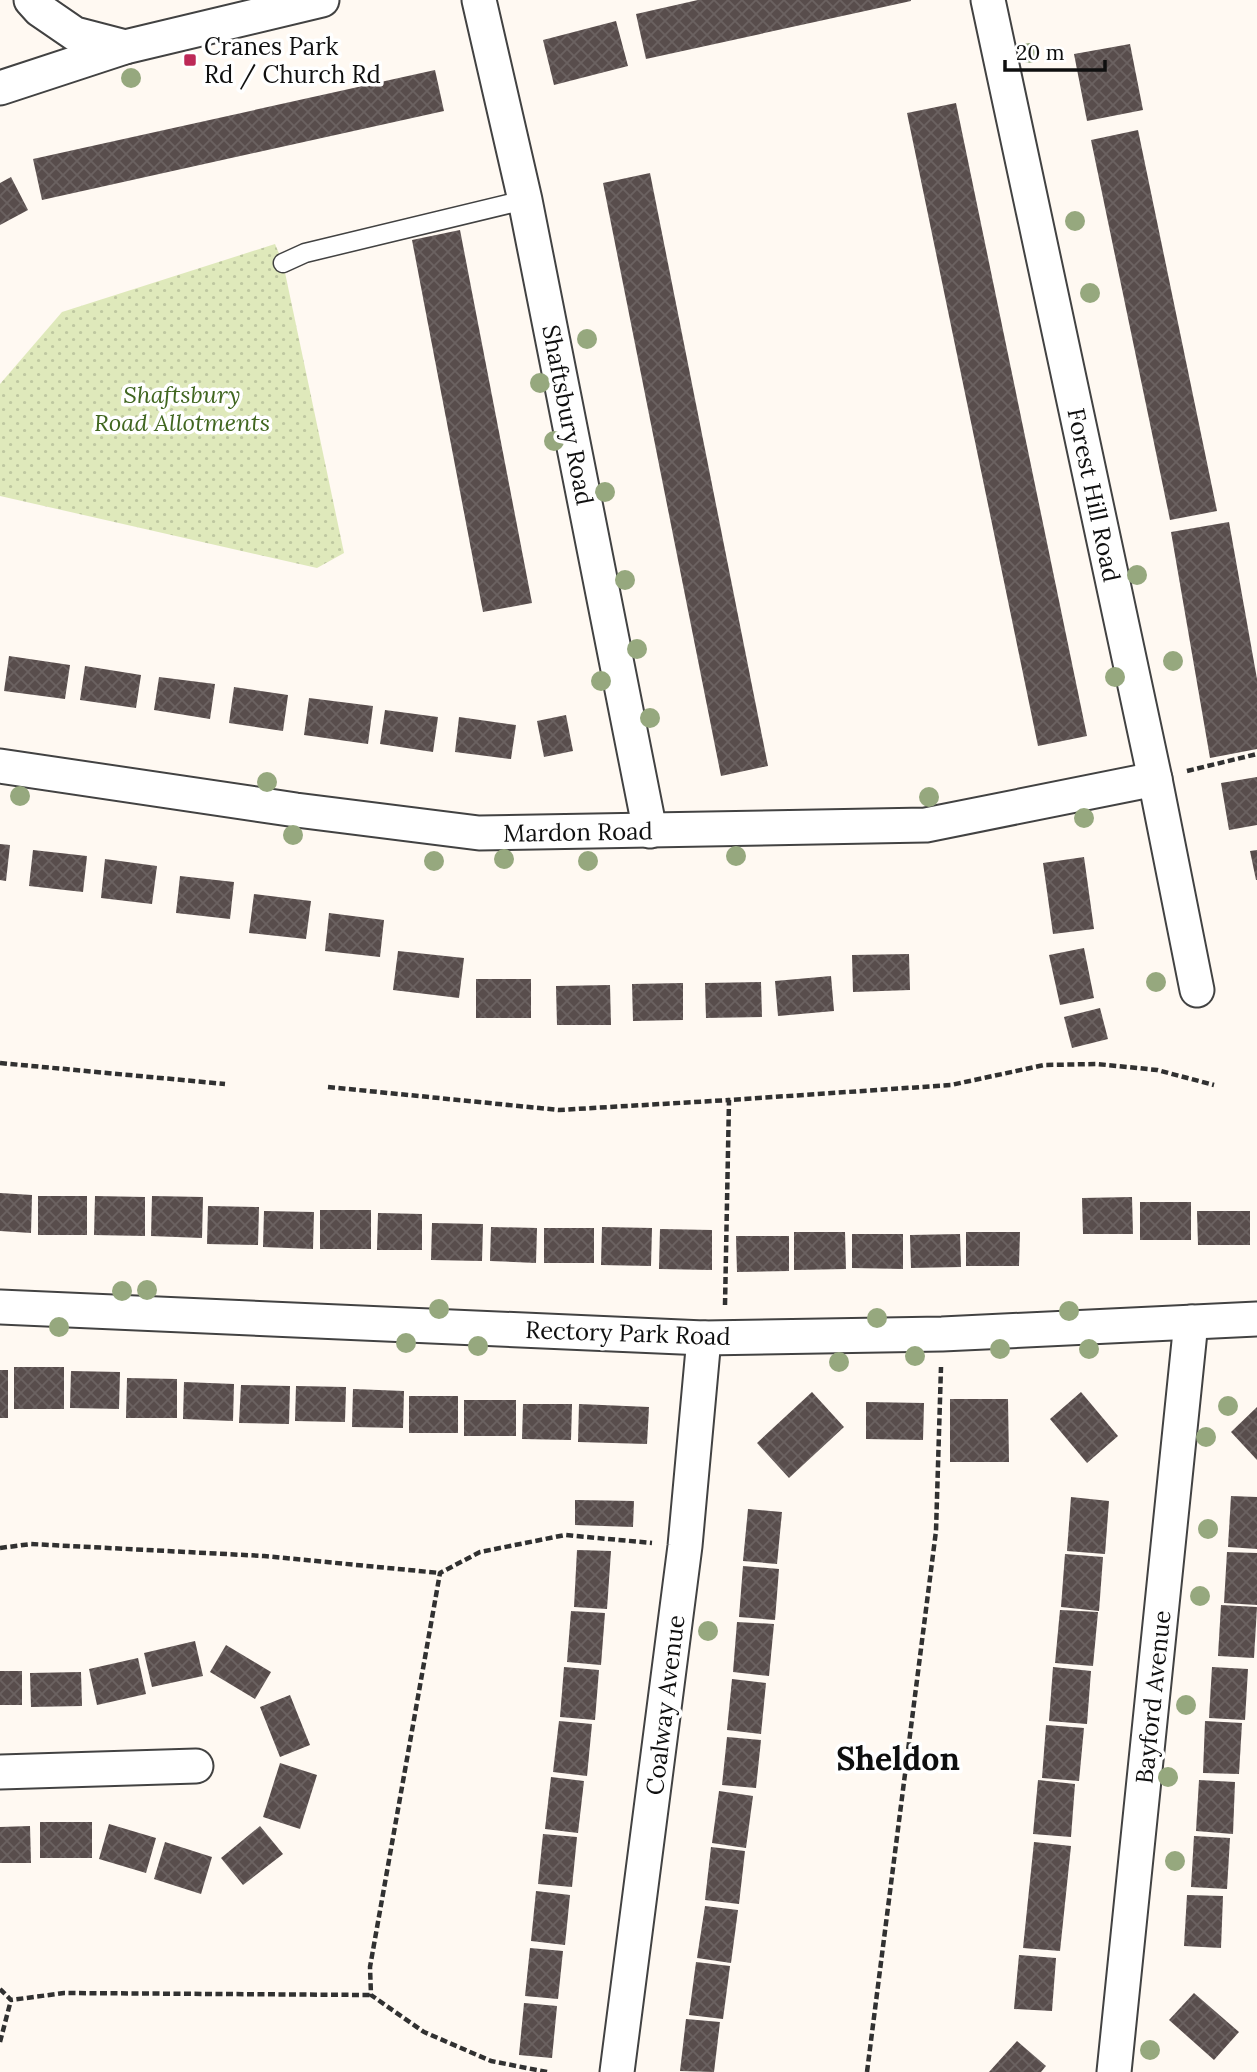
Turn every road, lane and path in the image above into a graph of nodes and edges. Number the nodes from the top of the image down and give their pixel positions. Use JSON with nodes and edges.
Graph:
{"nodes":[{"id":1,"x":31,"y":0,"type":"edge"},
{"id":2,"x":322,"y":0,"type":"edge"},
{"id":3,"x":479,"y":0,"type":"edge"},
{"id":4,"x":988,"y":0,"type":"edge"},
{"id":5,"x":125,"y":47,"type":"junction"},
{"id":6,"x":9,"y":83,"type":"edge"},
{"id":7,"x":525,"y":200,"type":"junction"},
{"id":8,"x":283,"y":263,"type":"dead end"},
{"id":9,"x":1257,"y":754,"type":"edge"},
{"id":10,"x":0,"y":766,"type":"edge"},
{"id":11,"x":1155,"y":779,"type":"junction"},
{"id":12,"x":650,"y":831,"type":"junction"},
{"id":13,"x":1197,"y":990,"type":"dead end"},
{"id":14,"x":0,"y":1063,"type":"edge"},
{"id":15,"x":225,"y":1084,"type":"dead end"},
{"id":16,"x":1214,"y":1085,"type":"dead end"},
{"id":17,"x":328,"y":1087,"type":"dead end"},
{"id":18,"x":729,"y":1100,"type":"junction"},
{"id":19,"x":0,"y":1307,"type":"edge"},
{"id":20,"x":1257,"y":1319,"type":"edge"},
{"id":21,"x":1191,"y":1322,"type":"junction"},
{"id":22,"x":942,"y":1334,"type":"junction"},
{"id":23,"x":714,"y":1337,"type":"junction"},
{"id":24,"x":685,"y":1546,"type":"junction"},
{"id":25,"x":0,"y":1548,"type":"edge"},
{"id":26,"x":440,"y":1573,"type":"junction"},
{"id":27,"x":196,"y":1766,"type":"dead end"},
{"id":28,"x":0,"y":1772,"type":"edge"},
{"id":29,"x":0,"y":1989,"type":"edge"},
{"id":30,"x":371,"y":1995,"type":"junction"},
{"id":31,"x":11,"y":2000,"type":"junction"},
{"id":32,"x":0,"y":2042,"type":"edge"},
{"id":33,"x":547,"y":2072,"type":"edge"},
{"id":34,"x":617,"y":2072,"type":"edge"},
{"id":35,"x":867,"y":2072,"type":"edge"},
{"id":36,"x":1114,"y":2072,"type":"edge"}],
"edges":[{"from":1,"to":5,"type":"street"},
{"from":2,"to":5,"type":"street"},
{"from":3,"to":7,"type":"street","name":"Shaftsbury Road"},
{"from":4,"to":11,"type":"street","name":"Forest Hill Road"},
{"from":5,"to":6,"type":"street"},
{"from":7,"to":8,"type":"lane"},
{"from":7,"to":12,"type":"street","name":"Shaftsbury Road"},
{"from":9,"to":11,"type":"path"},
{"from":10,"to":12,"type":"street","name":"Mardon Road"},
{"from":11,"to":12,"type":"street","name":"Mardon Road"},
{"from":11,"to":13,"type":"street","name":"Forest Hill Road"},
{"from":14,"to":15,"type":"path"},
{"from":16,"to":18,"type":"path"},
{"from":17,"to":18,"type":"path"},
{"from":18,"to":23,"type":"path"},
{"from":19,"to":23,"type":"street","name":"Rectory Park Road"},
{"from":20,"to":21,"type":"street","name":"Rectory Park Road"},
{"from":21,"to":22,"type":"street","name":"Rectory Park Road"},
{"from":21,"to":36,"type":"street","name":"Bayford Avenue"},
{"from":22,"to":23,"type":"street","name":"Rectory Park Road"},
{"from":22,"to":35,"type":"path"},
{"from":23,"to":24,"type":"street","name":"Coalway Avenue"},
{"from":24,"to":26,"type":"path"},
{"from":24,"to":34,"type":"street","name":"Coalway Avenue"},
{"from":25,"to":26,"type":"path"},
{"from":26,"to":30,"type":"path"},
{"from":27,"to":28,"type":"street"},
{"from":29,"to":31,"type":"path"},
{"from":30,"to":31,"type":"path"},
{"from":30,"to":33,"type":"path"},
{"from":31,"to":32,"type":"path"}]}
